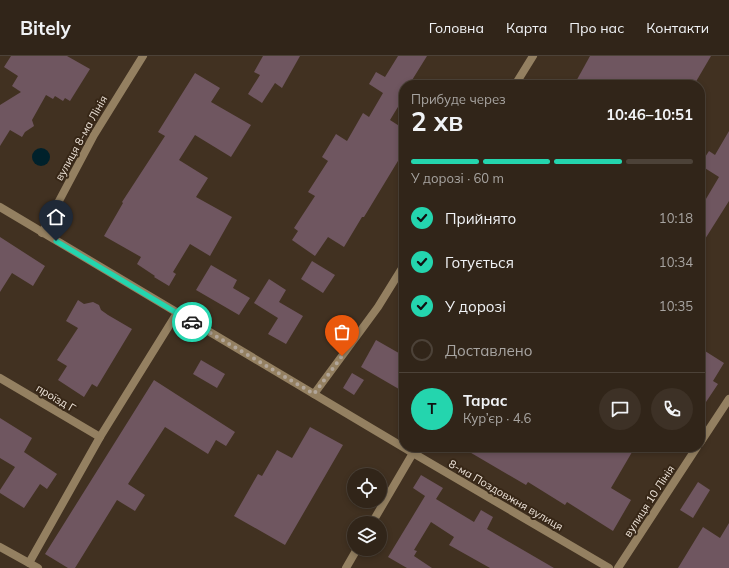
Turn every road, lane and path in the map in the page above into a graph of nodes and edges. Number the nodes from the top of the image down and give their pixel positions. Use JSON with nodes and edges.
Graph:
{"nodes":[{"id":1,"x":142,"y":56,"type":"edge"},
{"id":2,"x":533,"y":56,"type":"edge"},
{"id":3,"x":518,"y":80,"type":"edge"},
{"id":4,"x":0,"y":207,"type":"edge"},
{"id":5,"x":42,"y":233,"type":"junction"},
{"id":6,"x":399,"y":273,"type":"edge"},
{"id":7,"x":177,"y":313,"type":"junction"},
{"id":8,"x":0,"y":378,"type":"edge"},
{"id":9,"x":314,"y":394,"type":"junction"},
{"id":10,"x":729,"y":399,"type":"edge"},
{"id":11,"x":705,"y":435,"type":"edge"},
{"id":12,"x":100,"y":437,"type":"junction"},
{"id":13,"x":399,"y":445,"type":"edge"},
{"id":14,"x":694,"y":452,"type":"edge"},
{"id":15,"x":413,"y":453,"type":"joint"},
{"id":16,"x":376,"y":516,"type":"edge"},
{"id":17,"x":0,"y":547,"type":"edge"},
{"id":18,"x":353,"y":556,"type":"edge"},
{"id":19,"x":29,"y":563,"type":"junction"},
{"id":20,"x":38,"y":568,"type":"edge"},
{"id":21,"x":346,"y":568,"type":"edge"},
{"id":22,"x":608,"y":568,"type":"edge"},
{"id":23,"x":618,"y":568,"type":"edge"}],
"edges":[{"from":1,"to":5,"type":"street","name":"вулиця 8-ма Лінія"},
{"from":2,"to":3,"type":"street"},
{"from":4,"to":5,"type":"street","name":"8-ма Поздовжня вулиця"},
{"from":5,"to":7,"type":"street","name":"8-ма Поздовжня вулиця"},
{"from":6,"to":9,"type":"street"},
{"from":7,"to":9,"type":"street","name":"8-ма Поздовжня вулиця"},
{"from":7,"to":12,"type":"street"},
{"from":8,"to":12,"type":"street","name":"проїзд Г"},
{"from":9,"to":13,"type":"street","name":"8-ма Поздовжня вулиця"},
{"from":10,"to":11,"type":"street"},
{"from":12,"to":19,"type":"street"},
{"from":14,"to":23,"type":"street","name":"вулиця 10 Лінія"},
{"from":15,"to":16,"type":"street"},
{"from":15,"to":22,"type":"street","name":"8-ма Поздовжня вулиця"},
{"from":17,"to":19,"type":"street"},
{"from":18,"to":21,"type":"street"},
{"from":19,"to":20,"type":"street"}]}
